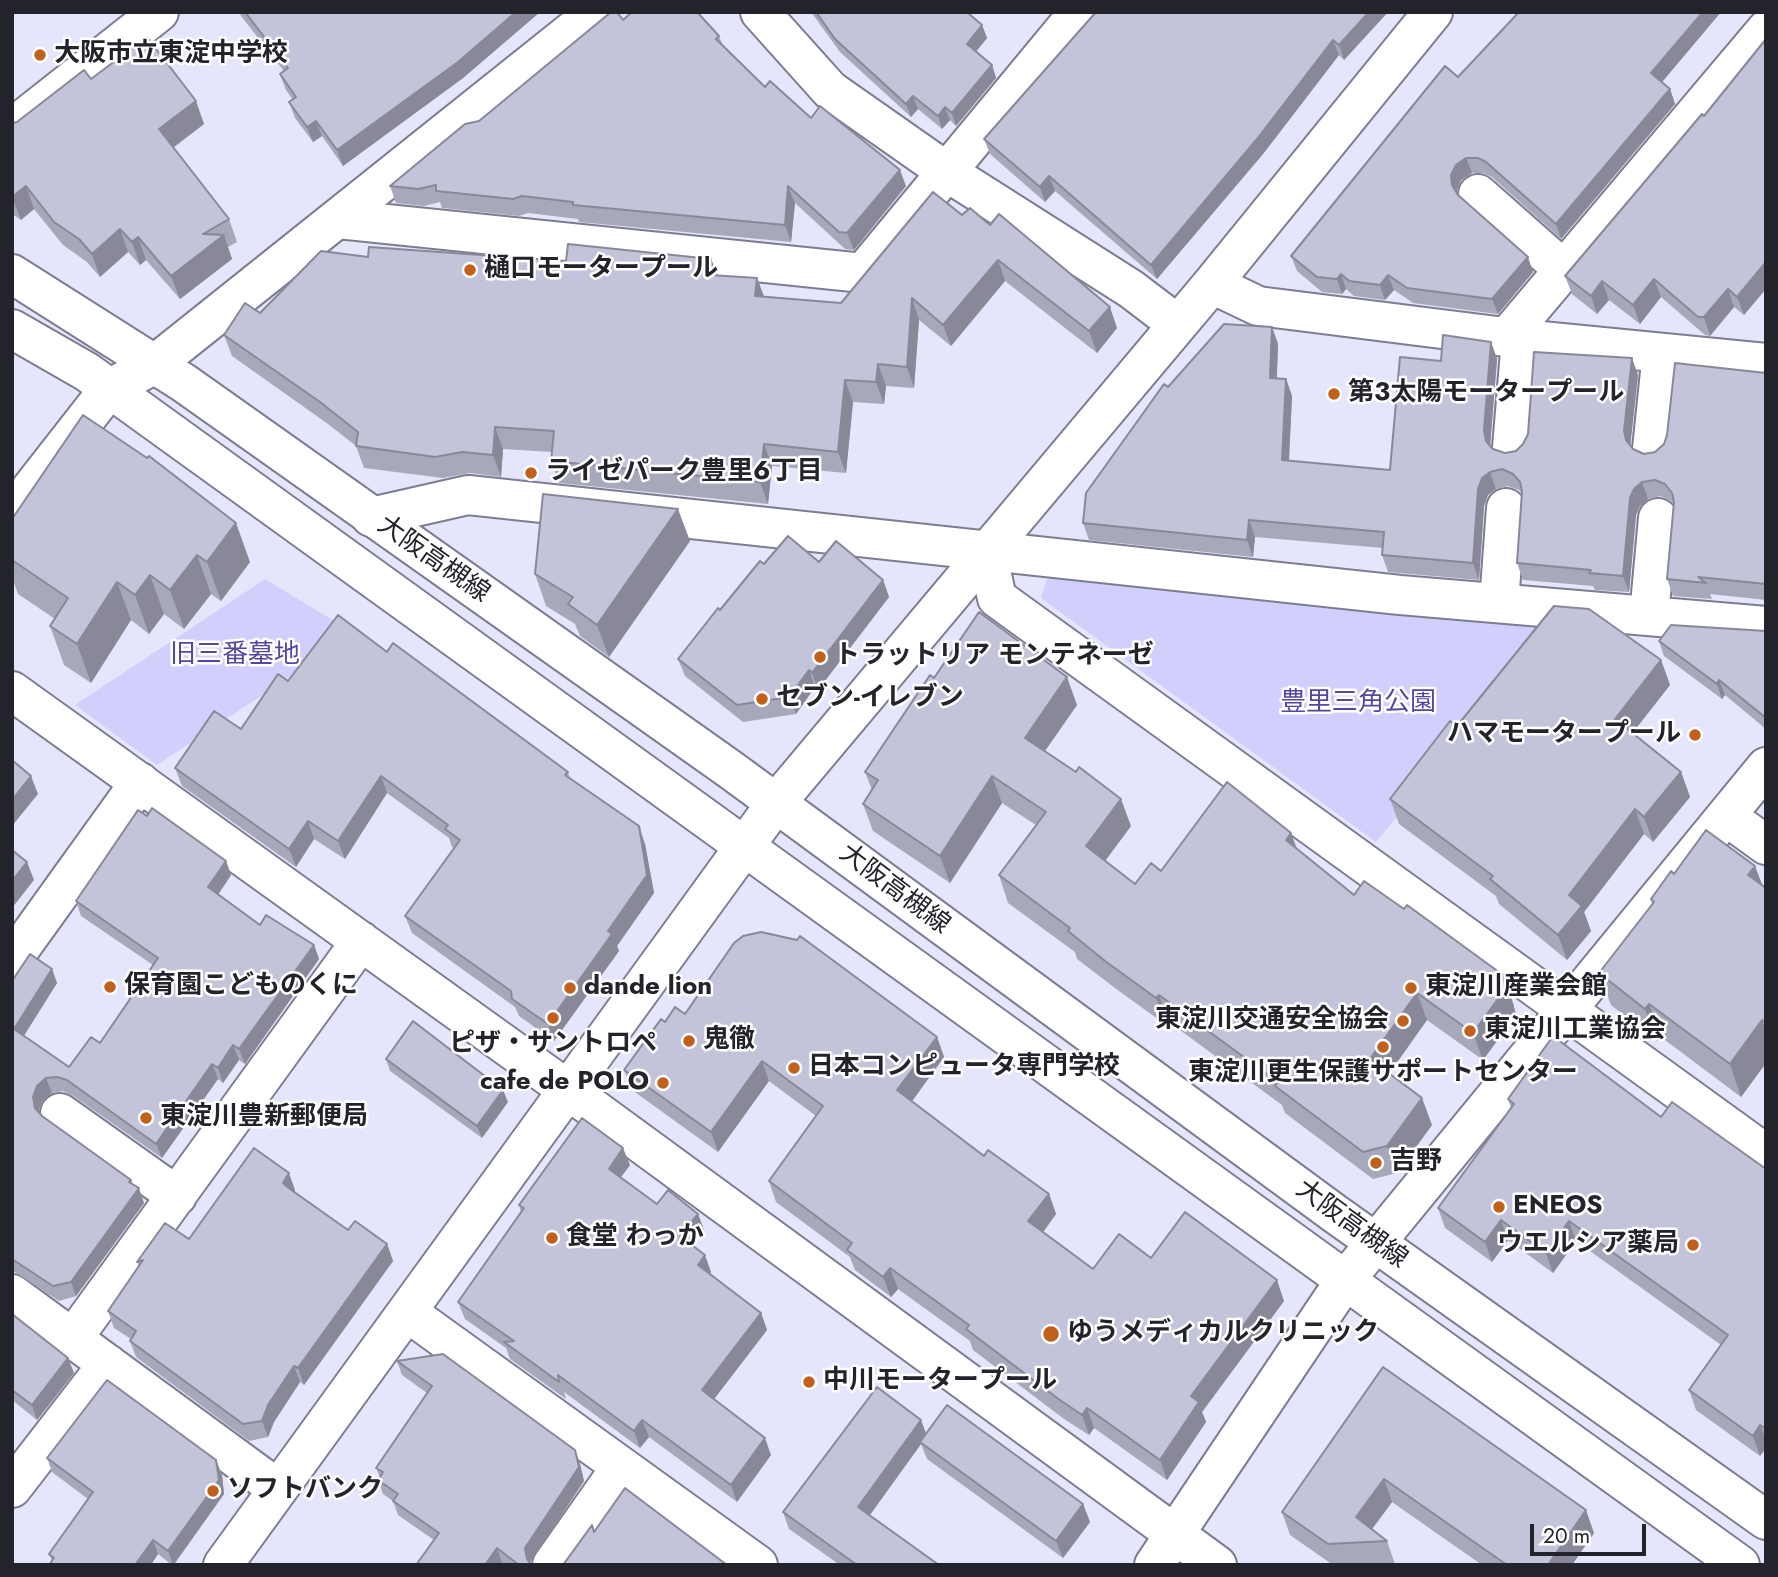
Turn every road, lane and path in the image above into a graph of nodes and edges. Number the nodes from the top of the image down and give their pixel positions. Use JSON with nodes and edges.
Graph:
{"nodes":[{"id":1,"x":159,"y":12,"type":"edge"},
{"id":2,"x":596,"y":12,"type":"edge"},
{"id":3,"x":760,"y":12,"type":"edge"},
{"id":4,"x":1079,"y":12,"type":"edge"},
{"id":5,"x":1433,"y":12,"type":"edge"},
{"id":6,"x":1766,"y":30,"type":"edge"},
{"id":7,"x":12,"y":128,"type":"edge"},
{"id":8,"x":947,"y":172,"type":"junction"},
{"id":9,"x":1478,"y":194,"type":"dead end"},
{"id":10,"x":338,"y":219,"type":"junction"},
{"id":11,"x":1564,"y":270,"type":"junction"},
{"id":12,"x":12,"y":274,"type":"edge"},
{"id":13,"x":1212,"y":284,"type":"junction"},
{"id":14,"x":1177,"y":324,"type":"junction"},
{"id":15,"x":12,"y":329,"type":"edge"},
{"id":16,"x":1514,"y":338,"type":"junction"},
{"id":17,"x":1662,"y":353,"type":"junction"},
{"id":18,"x":1766,"y":363,"type":"edge"},
{"id":19,"x":155,"y":364,"type":"junction"},
{"id":20,"x":108,"y":390,"type":"junction"},
{"id":21,"x":1512,"y":448,"type":"dead end"},
{"id":22,"x":1652,"y":449,"type":"edge"},
{"id":23,"x":1506,"y":508,"type":"dead end"},
{"id":24,"x":12,"y":513,"type":"edge"},
{"id":25,"x":371,"y":517,"type":"junction"},
{"id":26,"x":1658,"y":518,"type":"dead end"},
{"id":27,"x":986,"y":550,"type":"junction"},
{"id":28,"x":1499,"y":603,"type":"junction"},
{"id":29,"x":1649,"y":616,"type":"junction"},
{"id":30,"x":1766,"y":626,"type":"edge"},
{"id":31,"x":12,"y":691,"type":"edge"},
{"id":32,"x":1766,"y":767,"type":"edge"},
{"id":33,"x":140,"y":782,"type":"junction"},
{"id":34,"x":776,"y":803,"type":"junction"},
{"id":35,"x":1726,"y":816,"type":"junction"},
{"id":36,"x":1766,"y":845,"type":"edge"},
{"id":37,"x":744,"y":848,"type":"junction"},
{"id":38,"x":360,"y":941,"type":"junction"},
{"id":39,"x":12,"y":960,"type":"edge"},
{"id":40,"x":1564,"y":1010,"type":"junction"},
{"id":41,"x":568,"y":1090,"type":"junction"},
{"id":42,"x":60,"y":1113,"type":"dead end"},
{"id":43,"x":1766,"y":1154,"type":"edge"},
{"id":44,"x":177,"y":1196,"type":"junction"},
{"id":45,"x":1377,"y":1243,"type":"junction"},
{"id":46,"x":1346,"y":1279,"type":"junction"},
{"id":47,"x":12,"y":1294,"type":"edge"},
{"id":48,"x":407,"y":1312,"type":"junction"},
{"id":49,"x":73,"y":1338,"type":"junction"},
{"id":50,"x":107,"y":1364,"type":"junction"},
{"id":51,"x":621,"y":1467,"type":"junction"},
{"id":52,"x":12,"y":1488,"type":"edge"},
{"id":53,"x":278,"y":1489,"type":"junction"},
{"id":54,"x":1766,"y":1520,"type":"edge"},
{"id":55,"x":1165,"y":1550,"type":"edge"},
{"id":56,"x":223,"y":1565,"type":"edge"},
{"id":57,"x":552,"y":1565,"type":"edge"},
{"id":58,"x":758,"y":1565,"type":"edge"},
{"id":59,"x":1217,"y":1565,"type":"edge"},
{"id":60,"x":1741,"y":1565,"type":"edge"}],
"edges":[{"from":1,"to":7,"type":"street"},
{"from":2,"to":10,"type":"street"},
{"from":3,"to":8,"type":"street"},
{"from":4,"to":8,"type":"street"},
{"from":5,"to":13,"type":"street"},
{"from":6,"to":11,"type":"street"},
{"from":8,"to":10,"type":"street"},
{"from":8,"to":14,"type":"street"},
{"from":9,"to":11,"type":"street"},
{"from":10,"to":19,"type":"street"},
{"from":11,"to":16,"type":"street"},
{"from":12,"to":19,"type":"street","name":"大阪高槻線"},
{"from":13,"to":14,"type":"street"},
{"from":13,"to":16,"type":"street"},
{"from":14,"to":27,"type":"street"},
{"from":15,"to":20,"type":"street","name":"大阪高槻線"},
{"from":16,"to":17,"type":"street"},
{"from":16,"to":21,"type":"street"},
{"from":17,"to":18,"type":"street"},
{"from":17,"to":22,"type":"street"},
{"from":19,"to":20,"type":"street"},
{"from":19,"to":25,"type":"street","name":"大阪高槻線"},
{"from":20,"to":24,"type":"street"},
{"from":20,"to":37,"type":"street","name":"大阪高槻線"},
{"from":23,"to":28,"type":"street"},
{"from":25,"to":27,"type":"street"},
{"from":25,"to":34,"type":"street","name":"大阪高槻線"},
{"from":26,"to":29,"type":"street"},
{"from":27,"to":28,"type":"street"},
{"from":27,"to":34,"type":"street"},
{"from":27,"to":40,"type":"street"},
{"from":28,"to":29,"type":"street"},
{"from":29,"to":30,"type":"street"},
{"from":31,"to":33,"type":"street"},
{"from":32,"to":35,"type":"street"},
{"from":33,"to":38,"type":"street"},
{"from":33,"to":39,"type":"street"},
{"from":34,"to":37,"type":"street"},
{"from":34,"to":45,"type":"street","name":"大阪高槻線"},
{"from":35,"to":36,"type":"street"},
{"from":35,"to":40,"type":"street"},
{"from":37,"to":41,"type":"street"},
{"from":37,"to":46,"type":"street","name":"大阪高槻線"},
{"from":38,"to":41,"type":"street"},
{"from":38,"to":44,"type":"street"},
{"from":40,"to":43,"type":"street"},
{"from":40,"to":45,"type":"street"},
{"from":41,"to":48,"type":"street"},
{"from":41,"to":55,"type":"street"},
{"from":42,"to":44,"type":"street"},
{"from":44,"to":49,"type":"street"},
{"from":45,"to":46,"type":"street"},
{"from":45,"to":54,"type":"street","name":"大阪高槻線"},
{"from":46,"to":55,"type":"street"},
{"from":46,"to":60,"type":"street","name":"大阪高槻線"},
{"from":47,"to":49,"type":"street"},
{"from":48,"to":51,"type":"street"},
{"from":48,"to":53,"type":"street"},
{"from":49,"to":50,"type":"street"},
{"from":50,"to":52,"type":"street"},
{"from":50,"to":53,"type":"street"},
{"from":51,"to":57,"type":"street"},
{"from":51,"to":58,"type":"street"},
{"from":53,"to":56,"type":"street"},
{"from":55,"to":59,"type":"street"}]}
